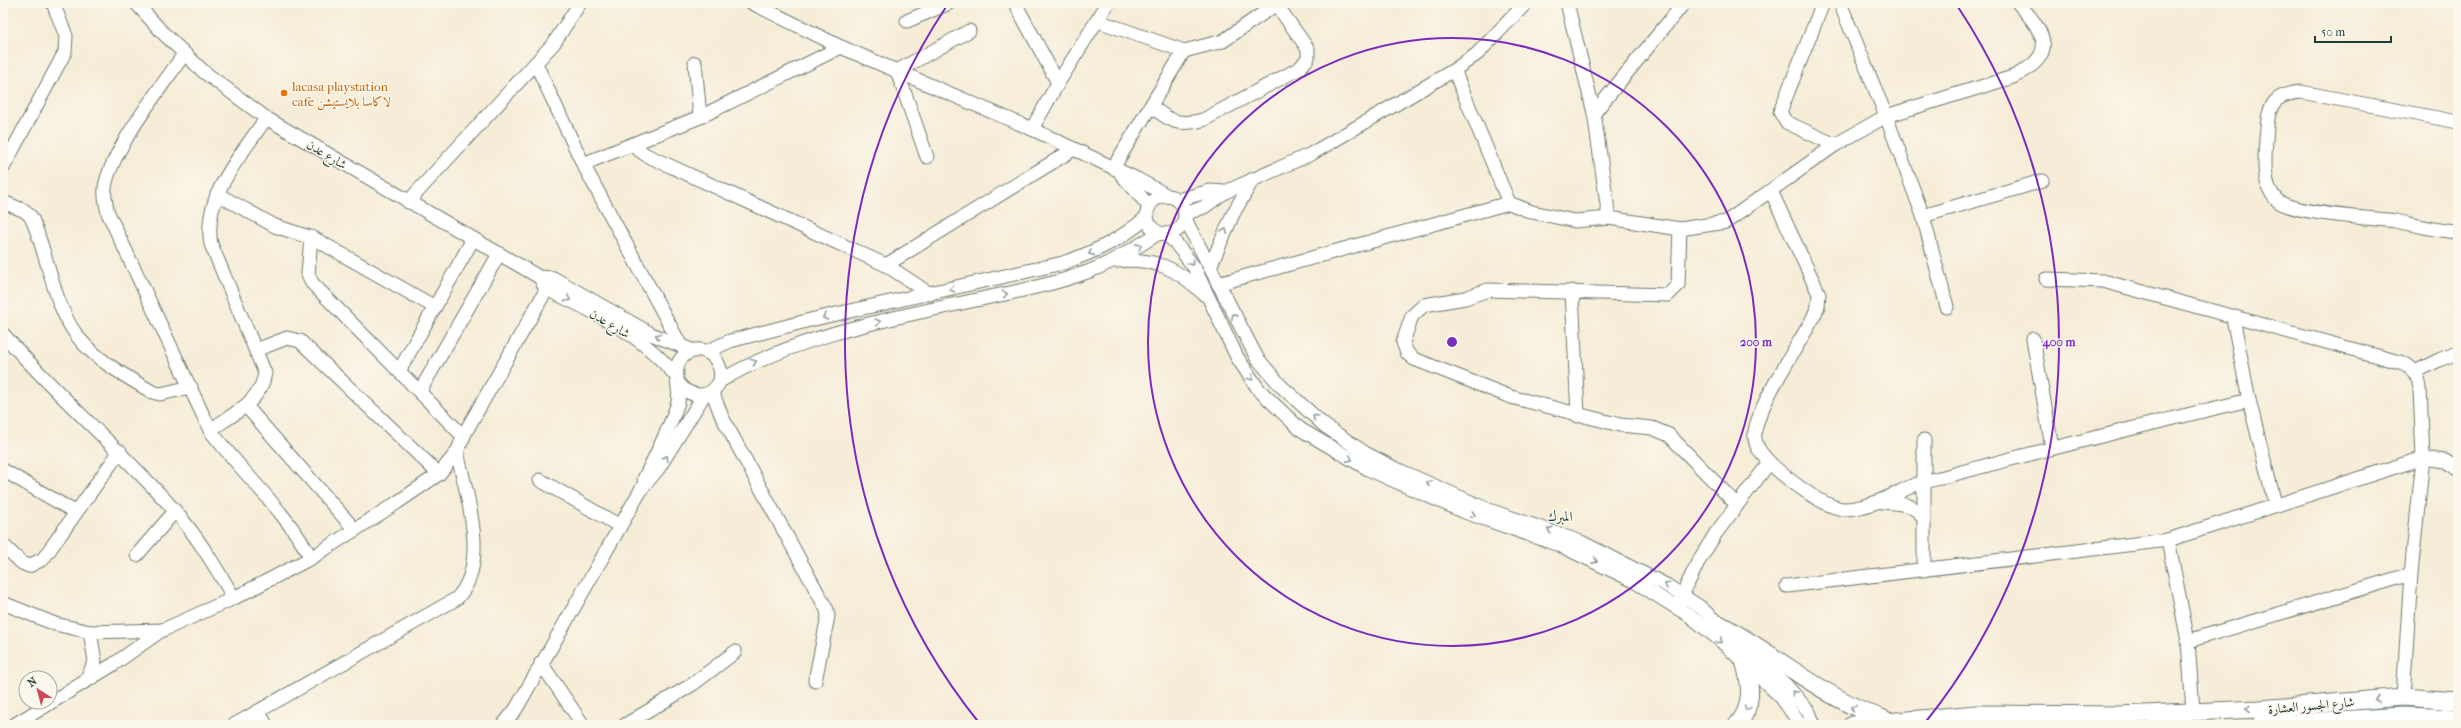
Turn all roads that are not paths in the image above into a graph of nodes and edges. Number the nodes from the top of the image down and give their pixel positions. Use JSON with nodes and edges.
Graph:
{"nodes":[{"id":1,"x":53,"y":3,"type":"edge"},
{"id":2,"x":136,"y":3,"type":"edge"},
{"id":3,"x":580,"y":3,"type":"edge"},
{"id":4,"x":949,"y":3,"type":"edge"},
{"id":5,"x":1015,"y":3,"type":"edge"},
{"id":6,"x":1108,"y":3,"type":"edge"},
{"id":7,"x":1526,"y":3,"type":"edge"},
{"id":8,"x":1567,"y":3,"type":"edge"},
{"id":9,"x":1684,"y":3,"type":"edge"},
{"id":10,"x":1823,"y":3,"type":"edge"},
{"id":11,"x":1840,"y":3,"type":"edge"},
{"id":12,"x":2018,"y":3,"type":"edge"},
{"id":13,"x":755,"y":4,"type":"edge"},
{"id":14,"x":1277,"y":4,"type":"edge"},
{"id":15,"x":907,"y":21,"type":"dead end"},
{"id":16,"x":1098,"y":21,"type":"junction"},
{"id":17,"x":969,"y":32,"type":"dead end"},
{"id":18,"x":842,"y":46,"type":"junction"},
{"id":19,"x":1184,"y":51,"type":"junction"},
{"id":20,"x":184,"y":54,"type":"junction"},
{"id":21,"x":695,"y":63,"type":"dead end"},
{"id":22,"x":536,"y":64,"type":"junction"},
{"id":23,"x":1454,"y":70,"type":"junction"},
{"id":24,"x":897,"y":71,"type":"junction"},
{"id":25,"x":1058,"y":83,"type":"junction"},
{"id":26,"x":1151,"y":106,"type":"junction"},
{"id":27,"x":1594,"y":113,"type":"junction"},
{"id":28,"x":1886,"y":116,"type":"junction"},
{"id":29,"x":700,"y":117,"type":"junction"},
{"id":30,"x":266,"y":118,"type":"junction"},
{"id":31,"x":2458,"y":122,"type":"edge"},
{"id":32,"x":1032,"y":129,"type":"junction"},
{"id":33,"x":632,"y":145,"type":"junction"},
{"id":34,"x":1835,"y":146,"type":"junction"},
{"id":35,"x":1074,"y":149,"type":"junction"},
{"id":36,"x":927,"y":157,"type":"dead end"},
{"id":37,"x":583,"y":164,"type":"junction"},
{"id":38,"x":3,"y":168,"type":"edge"},
{"id":39,"x":1116,"y":169,"type":"junction"},
{"id":40,"x":1253,"y":179,"type":"junction"},
{"id":41,"x":2042,"y":181,"type":"dead end"},
{"id":42,"x":1772,"y":190,"type":"junction"},
{"id":43,"x":1226,"y":192,"type":"junction"},
{"id":44,"x":217,"y":194,"type":"junction"},
{"id":45,"x":1173,"y":198,"type":"junction"},
{"id":46,"x":3,"y":202,"type":"edge"},
{"id":47,"x":408,"y":202,"type":"junction"},
{"id":48,"x":1509,"y":203,"type":"junction"},
{"id":49,"x":1148,"y":212,"type":"junction"},
{"id":50,"x":1923,"y":216,"type":"junction"},
{"id":51,"x":1185,"y":217,"type":"junction"},
{"id":52,"x":1609,"y":218,"type":"junction"},
{"id":53,"x":1680,"y":229,"type":"junction"},
{"id":54,"x":2458,"y":232,"type":"edge"},
{"id":55,"x":1162,"y":234,"type":"junction"},
{"id":56,"x":311,"y":237,"type":"junction"},
{"id":57,"x":473,"y":238,"type":"junction"},
{"id":58,"x":499,"y":254,"type":"junction"},
{"id":59,"x":1111,"y":262,"type":"junction"},
{"id":60,"x":886,"y":265,"type":"junction"},
{"id":61,"x":1210,"y":267,"type":"junction"},
{"id":62,"x":539,"y":277,"type":"junction"},
{"id":63,"x":553,"y":278,"type":"junction"},
{"id":64,"x":2046,"y":279,"type":"dead end"},
{"id":65,"x":1218,"y":284,"type":"junction"},
{"id":66,"x":546,"y":289,"type":"junction"},
{"id":67,"x":1572,"y":291,"type":"junction"},
{"id":68,"x":930,"y":294,"type":"junction"},
{"id":69,"x":1210,"y":301,"type":"junction"},
{"id":70,"x":434,"y":306,"type":"junction"},
{"id":71,"x":1947,"y":307,"type":"dead end"},
{"id":72,"x":2233,"y":318,"type":"junction"},
{"id":73,"x":3,"y":334,"type":"edge"},
{"id":74,"x":2033,"y":339,"type":"dead end"},
{"id":75,"x":682,"y":346,"type":"junction"},
{"id":76,"x":256,"y":350,"type":"junction"},
{"id":77,"x":700,"y":351,"type":"junction"},
{"id":78,"x":2458,"y":353,"type":"edge"},
{"id":79,"x":398,"y":371,"type":"junction"},
{"id":80,"x":2415,"y":372,"type":"junction"},
{"id":81,"x":678,"y":380,"type":"junction"},
{"id":82,"x":191,"y":386,"type":"junction"},
{"id":83,"x":712,"y":389,"type":"junction"},
{"id":84,"x":420,"y":391,"type":"junction"},
{"id":85,"x":2249,"y":400,"type":"junction"},
{"id":86,"x":246,"y":406,"type":"junction"},
{"id":87,"x":1578,"y":416,"type":"junction"},
{"id":88,"x":210,"y":430,"type":"junction"},
{"id":89,"x":463,"y":436,"type":"junction"},
{"id":90,"x":1924,"y":440,"type":"dead end"},
{"id":91,"x":2052,"y":447,"type":"junction"},
{"id":92,"x":120,"y":451,"type":"junction"},
{"id":93,"x":457,"y":452,"type":"junction"},
{"id":94,"x":2423,"y":458,"type":"junction"},
{"id":95,"x":1769,"y":463,"type":"junction"},
{"id":96,"x":2458,"y":469,"type":"edge"},
{"id":97,"x":3,"y":470,"type":"edge"},
{"id":98,"x":439,"y":474,"type":"junction"},
{"id":99,"x":540,"y":480,"type":"dead end"},
{"id":100,"x":1925,"y":482,"type":"junction"},
{"id":101,"x":642,"y":488,"type":"junction"},
{"id":102,"x":1882,"y":502,"type":"junction"},
{"id":103,"x":2275,"y":504,"type":"junction"},
{"id":104,"x":1737,"y":505,"type":"junction"},
{"id":105,"x":176,"y":511,"type":"junction"},
{"id":106,"x":75,"y":512,"type":"junction"},
{"id":107,"x":1923,"y":517,"type":"junction"},
{"id":108,"x":620,"y":526,"type":"junction"},
{"id":109,"x":355,"y":530,"type":"junction"},
{"id":110,"x":2168,"y":540,"type":"junction"},
{"id":111,"x":3,"y":545,"type":"edge"},
{"id":112,"x":137,"y":555,"type":"dead end"},
{"id":113,"x":311,"y":558,"type":"junction"},
{"id":114,"x":1924,"y":570,"type":"junction"},
{"id":115,"x":2411,"y":574,"type":"junction"},
{"id":116,"x":1787,"y":586,"type":"dead end"},
{"id":117,"x":1684,"y":595,"type":"junction"},
{"id":118,"x":234,"y":598,"type":"junction"},
{"id":119,"x":3,"y":603,"type":"edge"},
{"id":120,"x":1676,"y":607,"type":"junction"},
{"id":121,"x":1719,"y":624,"type":"junction"},
{"id":122,"x":163,"y":630,"type":"junction"},
{"id":123,"x":90,"y":632,"type":"junction"},
{"id":124,"x":2188,"y":640,"type":"junction"},
{"id":125,"x":735,"y":652,"type":"dead end"},
{"id":126,"x":1744,"y":661,"type":"junction"},
{"id":127,"x":541,"y":663,"type":"junction"},
{"id":128,"x":87,"y":678,"type":"junction"},
{"id":129,"x":815,"y":681,"type":"dead end"},
{"id":130,"x":2403,"y":697,"type":"junction"},
{"id":131,"x":2458,"y":701,"type":"edge"},
{"id":132,"x":2193,"y":711,"type":"junction"},
{"id":133,"x":259,"y":712,"type":"junction"},
{"id":134,"x":2458,"y":718,"type":"edge"},
{"id":135,"x":1890,"y":721,"type":"junction"},
{"id":136,"x":14,"y":725,"type":"edge"},
{"id":137,"x":234,"y":725,"type":"edge"},
{"id":138,"x":266,"y":725,"type":"edge"},
{"id":139,"x":503,"y":725,"type":"edge"},
{"id":140,"x":583,"y":725,"type":"edge"},
{"id":141,"x":625,"y":725,"type":"edge"},
{"id":142,"x":1737,"y":725,"type":"edge"},
{"id":143,"x":1801,"y":725,"type":"edge"},
{"id":144,"x":1814,"y":725,"type":"edge"},
{"id":145,"x":1852,"y":725,"type":"edge"},
{"id":146,"x":2260,"y":725,"type":"edge"}],
"edges":[{"from":1,"to":38,"type":"street"},
{"from":2,"to":20,"type":"street","name":"شارع عدن"},
{"from":3,"to":22,"type":"street"},
{"from":4,"to":15,"type":"street"},
{"from":5,"to":25,"type":"street"},
{"from":6,"to":16,"type":"street"},
{"from":7,"to":23,"type":"street"},
{"from":8,"to":27,"type":"street"},
{"from":9,"to":27,"type":"street"},
{"from":10,"to":34,"type":"street"},
{"from":11,"to":28,"type":"street"},
{"from":12,"to":28,"type":"street"},
{"from":13,"to":18,"type":"street"},
{"from":14,"to":19,"type":"street"},
{"from":14,"to":26,"type":"street"},
{"from":16,"to":19,"type":"street"},
{"from":16,"to":25,"type":"street"},
{"from":17,"to":24,"type":"street"},
{"from":18,"to":24,"type":"street"},
{"from":18,"to":29,"type":"street"},
{"from":19,"to":26,"type":"street"},
{"from":20,"to":30,"type":"street","name":"شارع عدن"},
{"from":20,"to":82,"type":"street"},
{"from":21,"to":29,"type":"street"},
{"from":22,"to":37,"type":"street"},
{"from":22,"to":47,"type":"street"},
{"from":23,"to":40,"type":"street"},
{"from":23,"to":48,"type":"street"},
{"from":24,"to":32,"type":"street"},
{"from":24,"to":36,"type":"street"},
{"from":25,"to":32,"type":"street"},
{"from":26,"to":39,"type":"street"},
{"from":27,"to":52,"type":"street"},
{"from":28,"to":34,"type":"street"},
{"from":28,"to":50,"type":"street"},
{"from":29,"to":33,"type":"street"},
{"from":30,"to":44,"type":"street"},
{"from":30,"to":47,"type":"street","name":"شارع عدن"},
{"from":31,"to":54,"type":"street"},
{"from":32,"to":35,"type":"street"},
{"from":33,"to":37,"type":"street"},
{"from":33,"to":60,"type":"street"},
{"from":34,"to":42,"type":"street"},
{"from":35,"to":39,"type":"street"},
{"from":35,"to":60,"type":"street"},
{"from":37,"to":75,"type":"street"},
{"from":39,"to":45,"type":"street"},
{"from":39,"to":49,"type":"street"},
{"from":40,"to":43,"type":"street"},
{"from":61,"to":40,"type":"street","one_way":true},
{"from":41,"to":50,"type":"street"},
{"from":42,"to":53,"type":"street"},
{"from":42,"to":95,"type":"street"},
{"from":43,"to":45,"type":"street"},
{"from":43,"to":51,"type":"street"},
{"from":44,"to":56,"type":"street"},
{"from":44,"to":76,"type":"street"},
{"from":45,"to":49,"type":"street"},
{"from":45,"to":51,"type":"street"},
{"from":46,"to":82,"type":"street"},
{"from":47,"to":57,"type":"street","name":"شارع عدن"},
{"from":48,"to":52,"type":"street"},
{"from":48,"to":65,"type":"street"},
{"from":49,"to":55,"type":"street"},
{"from":49,"to":68,"type":"street","one_way":true},
{"from":50,"to":71,"type":"street"},
{"from":51,"to":55,"type":"street"},
{"from":51,"to":61,"type":"street"},
{"from":52,"to":53,"type":"street"},
{"from":53,"to":67,"type":"street"},
{"from":59,"to":55,"type":"street","one_way":true},
{"from":55,"to":69,"type":"street","one_way":true},
{"from":56,"to":70,"type":"street"},
{"from":56,"to":79,"type":"street"},
{"from":57,"to":58,"type":"street","name":"شارع عدن"},
{"from":57,"to":70,"type":"street"},
{"from":58,"to":62,"type":"street","name":"شارع عدن"},
{"from":58,"to":84,"type":"street"},
{"from":59,"to":69,"type":"street"},
{"from":83,"to":59,"type":"street","one_way":true},
{"from":60,"to":68,"type":"street"},
{"from":61,"to":65,"type":"street"},
{"from":62,"to":63,"type":"street","name":"شارع عدن"},
{"from":62,"to":66,"type":"street","name":"شارع عدن"},
{"from":63,"to":66,"type":"street"},
{"from":75,"to":63,"type":"street","name":"شارع عدن","one_way":true},
{"from":64,"to":72,"type":"street"},
{"from":117,"to":65,"type":"street","one_way":true},
{"from":66,"to":81,"type":"street","name":"شارع عدن","one_way":true},
{"from":66,"to":89,"type":"street"},
{"from":67,"to":87,"type":"street"},
{"from":67,"to":87,"type":"street"},
{"from":68,"to":77,"type":"street","one_way":true},
{"from":69,"to":120,"type":"street","one_way":true},
{"from":70,"to":79,"type":"street"},
{"from":72,"to":80,"type":"street"},
{"from":72,"to":85,"type":"street"},
{"from":73,"to":92,"type":"street"},
{"from":74,"to":91,"type":"street"},
{"from":75,"to":77,"type":"street","name":"شارع عدن"},
{"from":76,"to":86,"type":"street"},
{"from":76,"to":98,"type":"street"},
{"from":77,"to":81,"type":"street"},
{"from":77,"to":83,"type":"street"},
{"from":78,"to":80,"type":"street"},
{"from":79,"to":84,"type":"street"},
{"from":80,"to":94,"type":"street"},
{"from":81,"to":83,"type":"street"},
{"from":81,"to":101,"type":"street"},
{"from":82,"to":88,"type":"street"},
{"from":101,"to":83,"type":"street","one_way":true},
{"from":83,"to":129,"type":"street"},
{"from":84,"to":89,"type":"street"},
{"from":85,"to":91,"type":"street"},
{"from":85,"to":103,"type":"street"},
{"from":86,"to":88,"type":"street"},
{"from":86,"to":109,"type":"street"},
{"from":87,"to":104,"type":"street"},
{"from":88,"to":113,"type":"street"},
{"from":89,"to":93,"type":"street"},
{"from":90,"to":100,"type":"street"},
{"from":91,"to":100,"type":"street"},
{"from":92,"to":105,"type":"street"},
{"from":92,"to":106,"type":"street"},
{"from":93,"to":98,"type":"street"},
{"from":93,"to":133,"type":"street"},
{"from":94,"to":96,"type":"street"},
{"from":94,"to":103,"type":"street"},
{"from":94,"to":115,"type":"street"},
{"from":95,"to":102,"type":"street"},
{"from":95,"to":104,"type":"street"},
{"from":97,"to":106,"type":"street"},
{"from":98,"to":109,"type":"street"},
{"from":99,"to":108,"type":"street"},
{"from":100,"to":102,"type":"street"},
{"from":100,"to":107,"type":"street"},
{"from":101,"to":108,"type":"street"},
{"from":102,"to":107,"type":"street"},
{"from":103,"to":110,"type":"street"},
{"from":104,"to":117,"type":"street"},
{"from":105,"to":112,"type":"street"},
{"from":105,"to":118,"type":"street"},
{"from":106,"to":111,"type":"street"},
{"from":107,"to":114,"type":"street"},
{"from":108,"to":127,"type":"street"},
{"from":109,"to":113,"type":"street"},
{"from":110,"to":114,"type":"street"},
{"from":110,"to":124,"type":"street"},
{"from":113,"to":118,"type":"street"},
{"from":114,"to":116,"type":"street"},
{"from":115,"to":124,"type":"street"},
{"from":115,"to":130,"type":"street"},
{"from":117,"to":120,"type":"street"},
{"from":117,"to":121,"type":"street"},
{"from":118,"to":122,"type":"street"},
{"from":119,"to":123,"type":"street"},
{"from":120,"to":126,"type":"street","one_way":true},
{"from":135,"to":121,"type":"main road","one_way":true},
{"from":144,"to":121,"type":"street","one_way":true},
{"from":122,"to":123,"type":"street"},
{"from":122,"to":128,"type":"street"},
{"from":123,"to":128,"type":"street"},
{"from":124,"to":132,"type":"street"},
{"from":125,"to":141,"type":"street"},
{"from":126,"to":142,"type":"main road","one_way":true},
{"from":126,"to":143,"type":"street"},
{"from":127,"to":139,"type":"street"},
{"from":127,"to":140,"type":"street"},
{"from":128,"to":136,"type":"street"},
{"from":130,"to":131,"type":"main road","name":"شارع الجسور العشارة"},
{"from":130,"to":132,"type":"main road","name":"شارع الجسور العشارة","one_way":true},
{"from":132,"to":135,"type":"main road","name":"شارع الجسور العشارة"},
{"from":133,"to":137,"type":"street"},
{"from":133,"to":138,"type":"street"},
{"from":134,"to":146,"type":"main road","name":"شارع الجسور العشارة"},
{"from":135,"to":145,"type":"main road","name":"شارع الجسور العشارة"}]}
